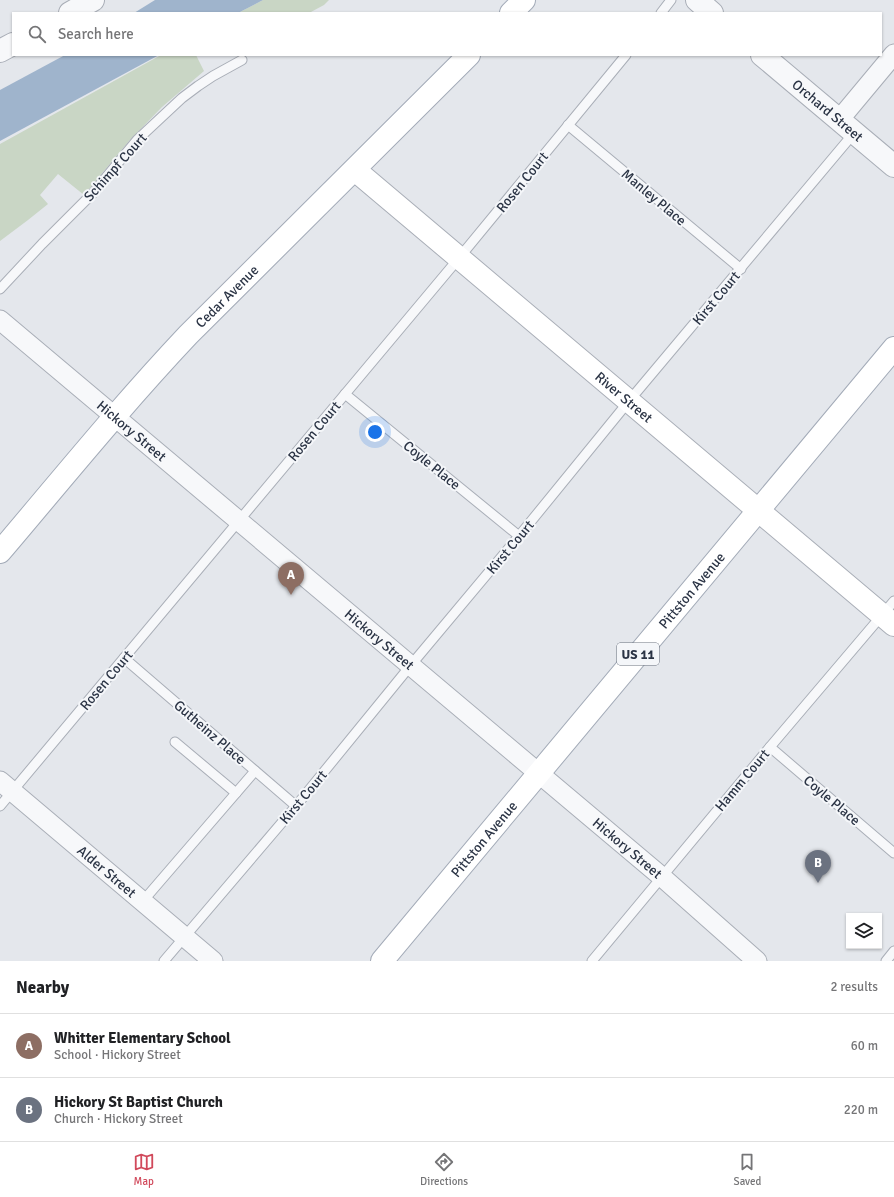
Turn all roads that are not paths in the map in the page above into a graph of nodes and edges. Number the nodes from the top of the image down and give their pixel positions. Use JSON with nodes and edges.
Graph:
{"nodes":[{"id":1,"x":94,"y":0,"type":"edge"},
{"id":2,"x":524,"y":0,"type":"edge"},
{"id":3,"x":671,"y":0,"type":"edge"},
{"id":4,"x":697,"y":0,"type":"edge"},
{"id":5,"x":72,"y":12,"type":"edge"},
{"id":6,"x":512,"y":12,"type":"edge"},
{"id":7,"x":662,"y":12,"type":"edge"},
{"id":8,"x":711,"y":12,"type":"edge"},
{"id":9,"x":12,"y":45,"type":"edge"},
{"id":10,"x":0,"y":51,"type":"edge"},
{"id":11,"x":894,"y":54,"type":"edge"},
{"id":12,"x":468,"y":56,"type":"edge"},
{"id":13,"x":625,"y":56,"type":"edge"},
{"id":14,"x":763,"y":56,"type":"edge"},
{"id":15,"x":242,"y":60,"type":"dead end"},
{"id":16,"x":568,"y":126,"type":"junction"},
{"id":17,"x":847,"y":126,"type":"junction"},
{"id":18,"x":894,"y":166,"type":"edge"},
{"id":19,"x":354,"y":170,"type":"junction"},
{"id":20,"x":459,"y":258,"type":"junction"},
{"id":21,"x":741,"y":269,"type":"junction"},
{"id":22,"x":0,"y":289,"type":"edge"},
{"id":23,"x":0,"y":320,"type":"edge"},
{"id":24,"x":894,"y":348,"type":"edge"},
{"id":25,"x":345,"y":394,"type":"junction"},
{"id":26,"x":629,"y":401,"type":"junction"},
{"id":27,"x":114,"y":416,"type":"junction"},
{"id":28,"x":758,"y":510,"type":"junction"},
{"id":29,"x":239,"y":520,"type":"junction"},
{"id":30,"x":519,"y":536,"type":"junction"},
{"id":31,"x":0,"y":552,"type":"edge"},
{"id":32,"x":890,"y":614,"type":"edge"},
{"id":33,"x":124,"y":658,"type":"junction"},
{"id":34,"x":411,"y":665,"type":"junction"},
{"id":35,"x":175,"y":742,"type":"dead end"},
{"id":36,"x":770,"y":747,"type":"junction"},
{"id":37,"x":255,"y":771,"type":"junction"},
{"id":38,"x":538,"y":773,"type":"junction"},
{"id":39,"x":6,"y":786,"type":"edge"},
{"id":40,"x":236,"y":793,"type":"junction"},
{"id":41,"x":0,"y":806,"type":"edge"},
{"id":42,"x":296,"y":806,"type":"junction"},
{"id":43,"x":894,"y":852,"type":"edge"},
{"id":44,"x":662,"y":877,"type":"junction"},
{"id":45,"x":143,"y":901,"type":"junction"},
{"id":46,"x":184,"y":936,"type":"junction"},
{"id":47,"x":894,"y":951,"type":"edge"},
{"id":48,"x":164,"y":961,"type":"edge"},
{"id":49,"x":213,"y":961,"type":"edge"},
{"id":50,"x":382,"y":961,"type":"edge"},
{"id":51,"x":592,"y":961,"type":"edge"},
{"id":52,"x":757,"y":961,"type":"edge"},
{"id":53,"x":886,"y":961,"type":"edge"}],
"edges":[{"from":1,"to":5,"type":"street"},
{"from":2,"to":6,"type":"main road"},
{"from":3,"to":7,"type":"lane"},
{"from":4,"to":8,"type":"street"},
{"from":9,"to":10,"type":"street"},
{"from":11,"to":17,"type":"street"},
{"from":12,"to":19,"type":"main road","name":"Cedar Avenue"},
{"from":13,"to":16,"type":"lane","name":"Rosen Court"},
{"from":14,"to":17,"type":"street","name":"Orchard Street"},
{"from":15,"to":22,"type":"lane","name":"Schimpf Court"},
{"from":16,"to":20,"type":"lane","name":"Rosen Court"},
{"from":16,"to":21,"type":"lane","name":"Manley Place"},
{"from":17,"to":18,"type":"street","name":"Orchard Street"},
{"from":17,"to":21,"type":"lane","name":"Kirst Court"},
{"from":19,"to":20,"type":"main road","name":"River Street"},
{"from":19,"to":27,"type":"main road","name":"Cedar Avenue"},
{"from":20,"to":25,"type":"lane","name":"Rosen Court"},
{"from":20,"to":26,"type":"main road","name":"River Street"},
{"from":21,"to":26,"type":"lane","name":"Kirst Court"},
{"from":23,"to":27,"type":"street","name":"Hickory Street"},
{"from":24,"to":28,"type":"main road","name":"Pittston Avenue","number":"US 11"},
{"from":25,"to":29,"type":"lane","name":"Rosen Court"},
{"from":25,"to":30,"type":"lane","name":"Coyle Place"},
{"from":26,"to":28,"type":"main road","name":"River Street"},
{"from":26,"to":30,"type":"lane","name":"Kirst Court"},
{"from":27,"to":29,"type":"street","name":"Hickory Street"},
{"from":27,"to":31,"type":"main road","name":"Cedar Avenue"},
{"from":28,"to":32,"type":"main road","name":"River Street"},
{"from":28,"to":38,"type":"main road","name":"Pittston Avenue","number":"US 11"},
{"from":29,"to":33,"type":"lane","name":"Rosen Court"},
{"from":29,"to":34,"type":"street","name":"Hickory Street"},
{"from":30,"to":34,"type":"lane","name":"Kirst Court"},
{"from":32,"to":36,"type":"lane","name":"Hamm Court"},
{"from":33,"to":37,"type":"lane","name":"Gutheinz Place"},
{"from":33,"to":39,"type":"lane","name":"Rosen Court"},
{"from":34,"to":38,"type":"street","name":"Hickory Street"},
{"from":34,"to":42,"type":"lane","name":"Kirst Court"},
{"from":35,"to":40,"type":"lane"},
{"from":36,"to":43,"type":"lane","name":"Coyle Place"},
{"from":36,"to":44,"type":"lane","name":"Hamm Court"},
{"from":37,"to":40,"type":"lane"},
{"from":37,"to":42,"type":"lane","name":"Gutheinz Place"},
{"from":38,"to":44,"type":"street","name":"Hickory Street"},
{"from":38,"to":50,"type":"main road","name":"Pittston Avenue","number":"US 11"},
{"from":39,"to":41,"type":"lane","name":"Rosen Court"},
{"from":39,"to":45,"type":"street","name":"Alder Street"},
{"from":40,"to":45,"type":"lane"},
{"from":42,"to":46,"type":"lane","name":"Kirst Court"},
{"from":44,"to":51,"type":"lane","name":"Hamm Court"},
{"from":44,"to":52,"type":"street","name":"Hickory Street"},
{"from":45,"to":46,"type":"street","name":"Alder Street"},
{"from":46,"to":48,"type":"lane","name":"Kirst Court"},
{"from":46,"to":49,"type":"street","name":"Alder Street"},
{"from":47,"to":53,"type":"lane"}]}
